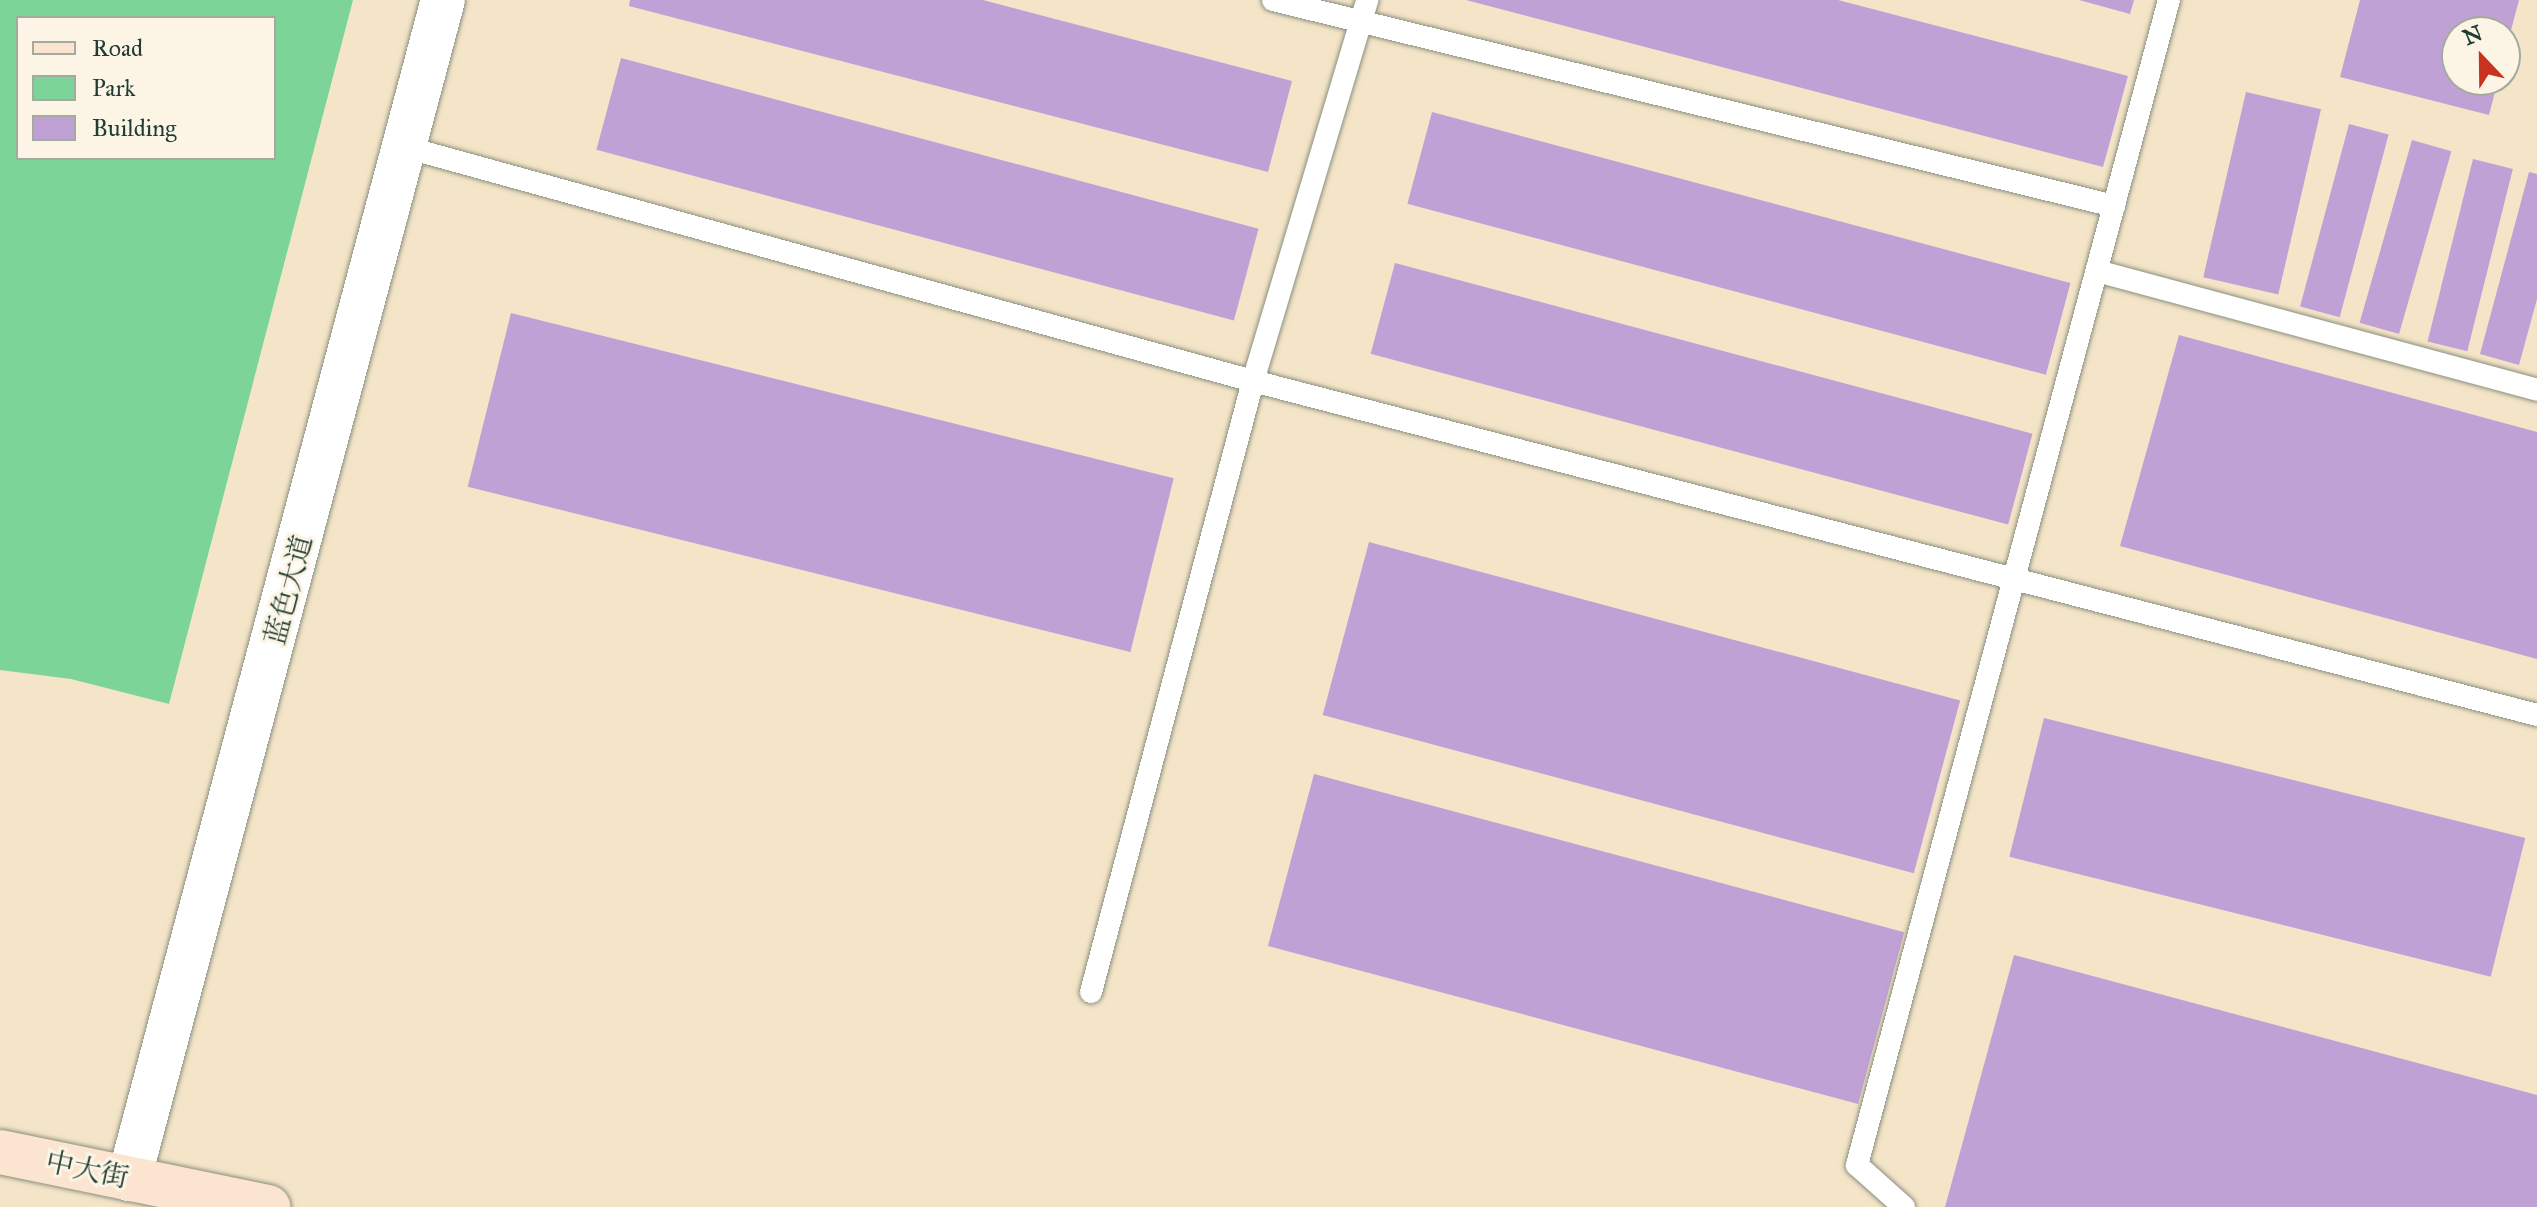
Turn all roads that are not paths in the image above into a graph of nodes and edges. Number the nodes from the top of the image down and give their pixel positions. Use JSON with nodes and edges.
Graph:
{"nodes":[{"id":1,"x":443,"y":0,"type":"edge"},
{"id":2,"x":1273,"y":0,"type":"edge"},
{"id":3,"x":1367,"y":0,"type":"edge"},
{"id":4,"x":2169,"y":0,"type":"edge"},
{"id":5,"x":1362,"y":24,"type":"junction"},
{"id":6,"x":405,"y":147,"type":"junction"},
{"id":7,"x":2114,"y":206,"type":"junction"},
{"id":8,"x":2097,"y":271,"type":"junction"},
{"id":9,"x":1253,"y":381,"type":"junction"},
{"id":10,"x":2537,"y":390,"type":"edge"},
{"id":11,"x":2014,"y":579,"type":"junction"},
{"id":12,"x":2537,"y":715,"type":"edge"},
{"id":13,"x":1091,"y":992,"type":"dead end"},
{"id":14,"x":0,"y":1152,"type":"edge"},
{"id":15,"x":125,"y":1193,"type":"edge"},
{"id":16,"x":268,"y":1207,"type":"edge"},
{"id":17,"x":1904,"y":1207,"type":"edge"}],
"edges":[{"from":1,"to":6,"type":"street","name":"蓝色大道"},
{"from":2,"to":5,"type":"lane"},
{"from":3,"to":5,"type":"lane"},
{"from":4,"to":7,"type":"lane"},
{"from":5,"to":7,"type":"lane"},
{"from":5,"to":9,"type":"lane"},
{"from":6,"to":9,"type":"lane"},
{"from":6,"to":15,"type":"street","name":"蓝色大道"},
{"from":7,"to":8,"type":"lane"},
{"from":8,"to":10,"type":"lane"},
{"from":8,"to":11,"type":"lane"},
{"from":9,"to":11,"type":"lane"},
{"from":9,"to":13,"type":"lane"},
{"from":11,"to":12,"type":"lane"},
{"from":11,"to":17,"type":"lane"},
{"from":14,"to":15,"type":"street","name":"中大街"},
{"from":15,"to":16,"type":"street","name":"中大街"}]}
